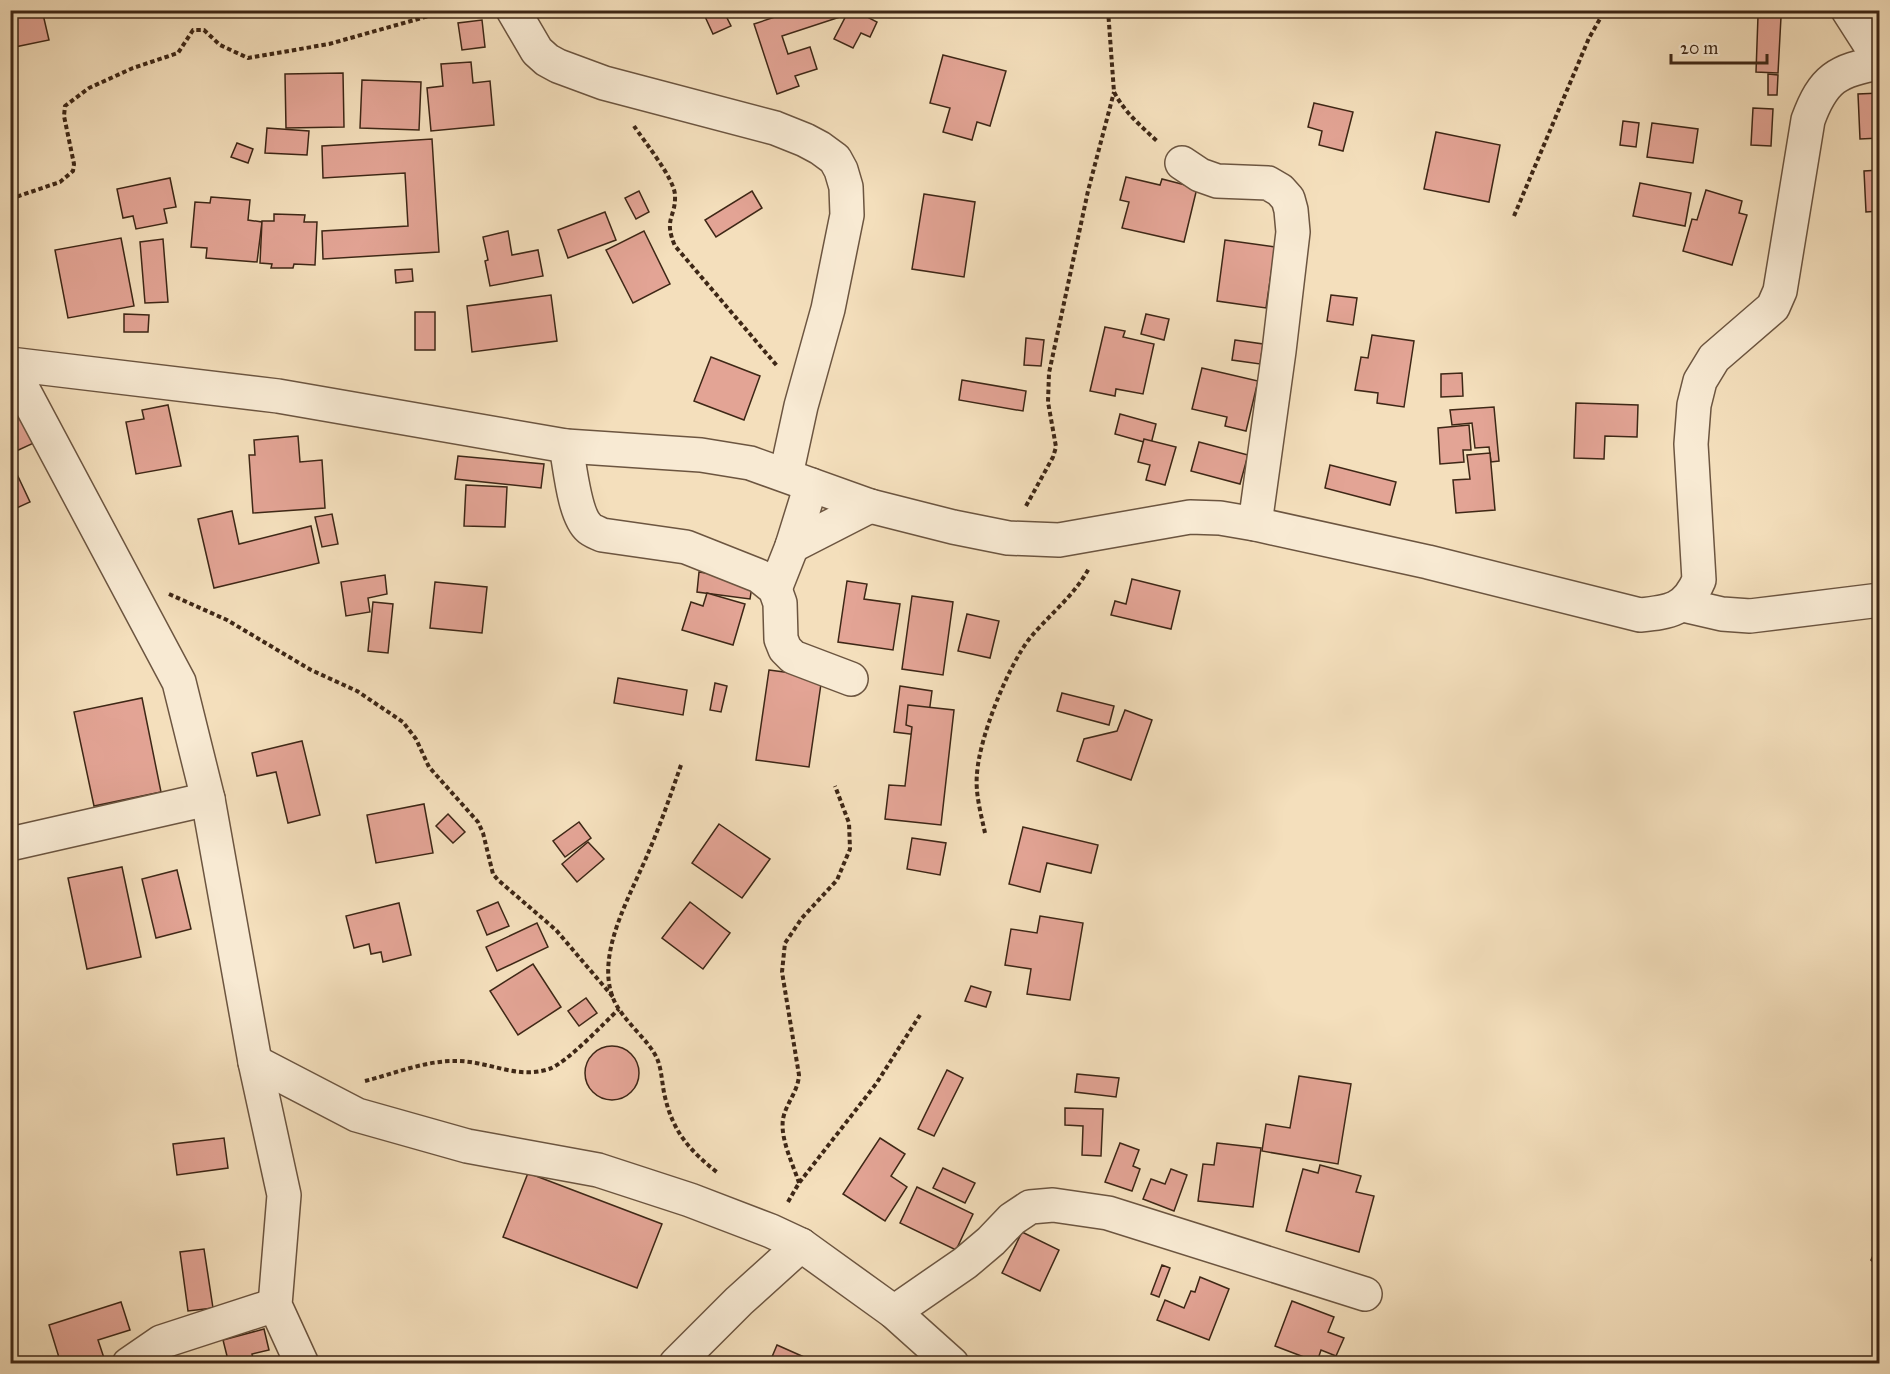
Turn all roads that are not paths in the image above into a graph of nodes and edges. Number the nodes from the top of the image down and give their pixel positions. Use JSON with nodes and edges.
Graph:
{"nodes":[{"id":1,"x":1848,"y":10,"type":"edge"},
{"id":2,"x":516,"y":12,"type":"edge"},
{"id":3,"x":1880,"y":62,"type":"edge"},
{"id":4,"x":1182,"y":163,"type":"road end"},
{"id":5,"x":10,"y":365,"type":"edge"},
{"id":6,"x":566,"y":446,"type":"junction"},
{"id":7,"x":798,"y":480,"type":"junction"},
{"id":8,"x":870,"y":506,"type":"junction"},
{"id":9,"x":1256,"y":524,"type":"junction"},
{"id":10,"x":792,"y":546,"type":"junction"},
{"id":11,"x":775,"y":589,"type":"junction"},
{"id":12,"x":1880,"y":600,"type":"edge"},
{"id":13,"x":1683,"y":605,"type":"junction"},
{"id":14,"x":851,"y":679,"type":"dead end"},
{"id":15,"x":208,"y":799,"type":"junction"},
{"id":16,"x":10,"y":844,"type":"edge"},
{"id":17,"x":255,"y":1062,"type":"junction"},
{"id":18,"x":801,"y":1245,"type":"junction"},
{"id":19,"x":1365,"y":1294,"type":"dead end"},
{"id":20,"x":275,"y":1305,"type":"junction"},
{"id":21,"x":894,"y":1312,"type":"junction"},
{"id":22,"x":129,"y":1364,"type":"edge"},
{"id":23,"x":302,"y":1364,"type":"edge"},
{"id":24,"x":676,"y":1364,"type":"edge"},
{"id":25,"x":952,"y":1364,"type":"edge"}],
"edges":[{"from":1,"to":3,"type":"street"},
{"from":2,"to":7,"type":"street"},
{"from":3,"to":13,"type":"street"},
{"from":4,"to":9,"type":"street"},
{"from":5,"to":6,"type":"street"},
{"from":5,"to":15,"type":"street"},
{"from":6,"to":7,"type":"street"},
{"from":6,"to":11,"type":"street"},
{"from":7,"to":8,"type":"street"},
{"from":7,"to":10,"type":"street"},
{"from":8,"to":9,"type":"street"},
{"from":8,"to":10,"type":"street"},
{"from":9,"to":13,"type":"street"},
{"from":10,"to":11,"type":"street"},
{"from":11,"to":14,"type":"street"},
{"from":12,"to":13,"type":"street"},
{"from":15,"to":16,"type":"street"},
{"from":15,"to":17,"type":"street"},
{"from":17,"to":18,"type":"street"},
{"from":17,"to":20,"type":"street"},
{"from":18,"to":21,"type":"street"},
{"from":18,"to":24,"type":"street"},
{"from":19,"to":21,"type":"street"},
{"from":20,"to":22,"type":"street"},
{"from":20,"to":23,"type":"street"},
{"from":21,"to":25,"type":"street"}]}
